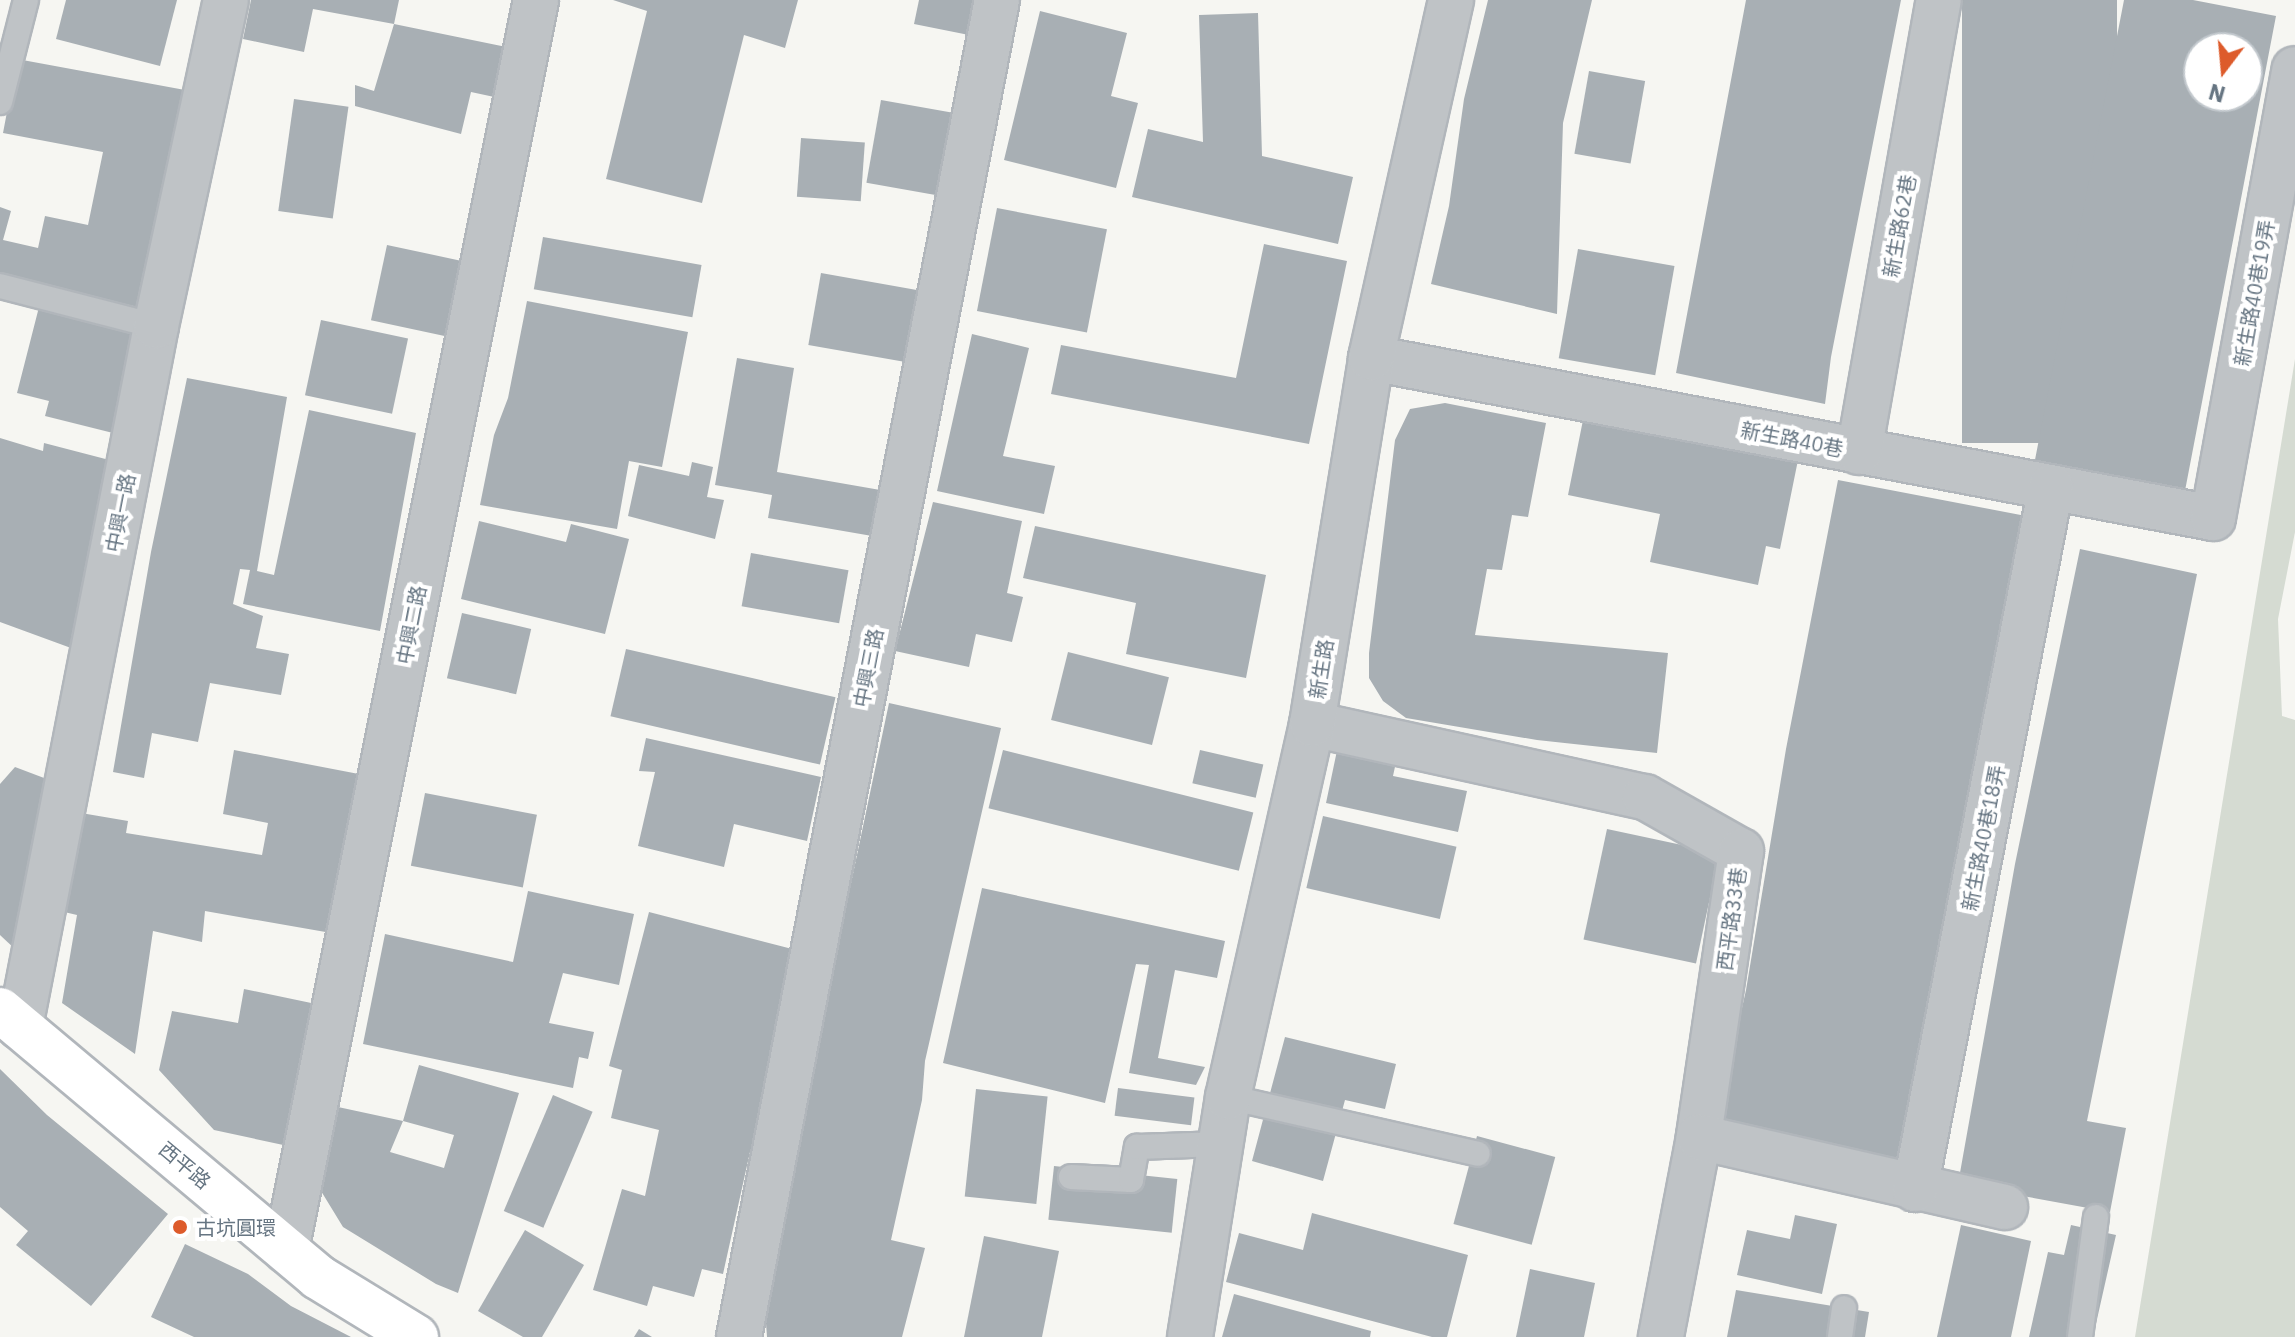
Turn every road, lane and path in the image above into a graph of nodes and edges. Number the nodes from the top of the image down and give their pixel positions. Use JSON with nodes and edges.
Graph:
{"nodes":[{"id":1,"x":26,"y":0,"type":"edge"},
{"id":2,"x":226,"y":0,"type":"edge"},
{"id":3,"x":536,"y":0,"type":"edge"},
{"id":4,"x":997,"y":0,"type":"edge"},
{"id":5,"x":1451,"y":0,"type":"edge"},
{"id":6,"x":1939,"y":0,"type":"edge"},
{"id":7,"x":2295,"y":69,"type":"edge"},
{"id":8,"x":0,"y":102,"type":"edge"},
{"id":9,"x":0,"y":286,"type":"edge"},
{"id":10,"x":156,"y":326,"type":"junction"},
{"id":11,"x":1371,"y":358,"type":"junction"},
{"id":12,"x":1859,"y":452,"type":"junction"},
{"id":13,"x":2051,"y":487,"type":"junction"},
{"id":14,"x":2213,"y":518,"type":"joint"},
{"id":15,"x":1312,"y":724,"type":"junction"},
{"id":16,"x":10,"y":1019,"type":"edge"},
{"id":17,"x":1228,"y":1097,"type":"junction"},
{"id":18,"x":1699,"y":1137,"type":"junction"},
{"id":19,"x":1220,"y":1144,"type":"junction"},
{"id":20,"x":1478,"y":1154,"type":"dead end"},
{"id":21,"x":1071,"y":1177,"type":"dead end"},
{"id":22,"x":1915,"y":1189,"type":"junction"},
{"id":23,"x":2005,"y":1207,"type":"dead end"},
{"id":24,"x":2096,"y":1217,"type":"dead end"},
{"id":25,"x":286,"y":1250,"type":"junction"},
{"id":26,"x":1844,"y":1308,"type":"dead end"},
{"id":27,"x":416,"y":1337,"type":"edge"},
{"id":28,"x":739,"y":1337,"type":"edge"},
{"id":29,"x":1190,"y":1337,"type":"edge"},
{"id":30,"x":1661,"y":1337,"type":"edge"},
{"id":31,"x":1840,"y":1337,"type":"edge"},
{"id":32,"x":2080,"y":1337,"type":"edge"}],
"edges":[{"from":1,"to":8,"type":"lane"},
{"from":2,"to":10,"type":"street","name":"中興一路"},
{"from":3,"to":25,"type":"street","name":"中興二路"},
{"from":4,"to":28,"type":"street","name":"中興三路"},
{"from":5,"to":11,"type":"street","name":"新生路"},
{"from":6,"to":12,"type":"street","name":"新生路62巷"},
{"from":7,"to":14,"type":"street","name":"新生路40巷19弄"},
{"from":9,"to":10,"type":"lane"},
{"from":10,"to":16,"type":"street","name":"中興一路"},
{"from":11,"to":12,"type":"street","name":"新生路40巷"},
{"from":11,"to":15,"type":"street","name":"新生路"},
{"from":12,"to":13,"type":"street","name":"新生路40巷"},
{"from":13,"to":14,"type":"street","name":"新生路40巷"},
{"from":13,"to":22,"type":"street","name":"新生路40巷18弄"},
{"from":15,"to":17,"type":"street","name":"新生路"},
{"from":15,"to":18,"type":"street","name":"西平路33巷"},
{"from":16,"to":25,"type":"main road","name":"西平路"},
{"from":17,"to":19,"type":"street","name":"新生路"},
{"from":17,"to":20,"type":"lane"},
{"from":18,"to":22,"type":"street"},
{"from":18,"to":30,"type":"street","name":"西平路33巷"},
{"from":19,"to":21,"type":"lane"},
{"from":19,"to":29,"type":"street","name":"新生路"},
{"from":22,"to":23,"type":"street"},
{"from":24,"to":32,"type":"lane"},
{"from":25,"to":27,"type":"main road","name":"西平路"},
{"from":26,"to":31,"type":"lane"}]}
